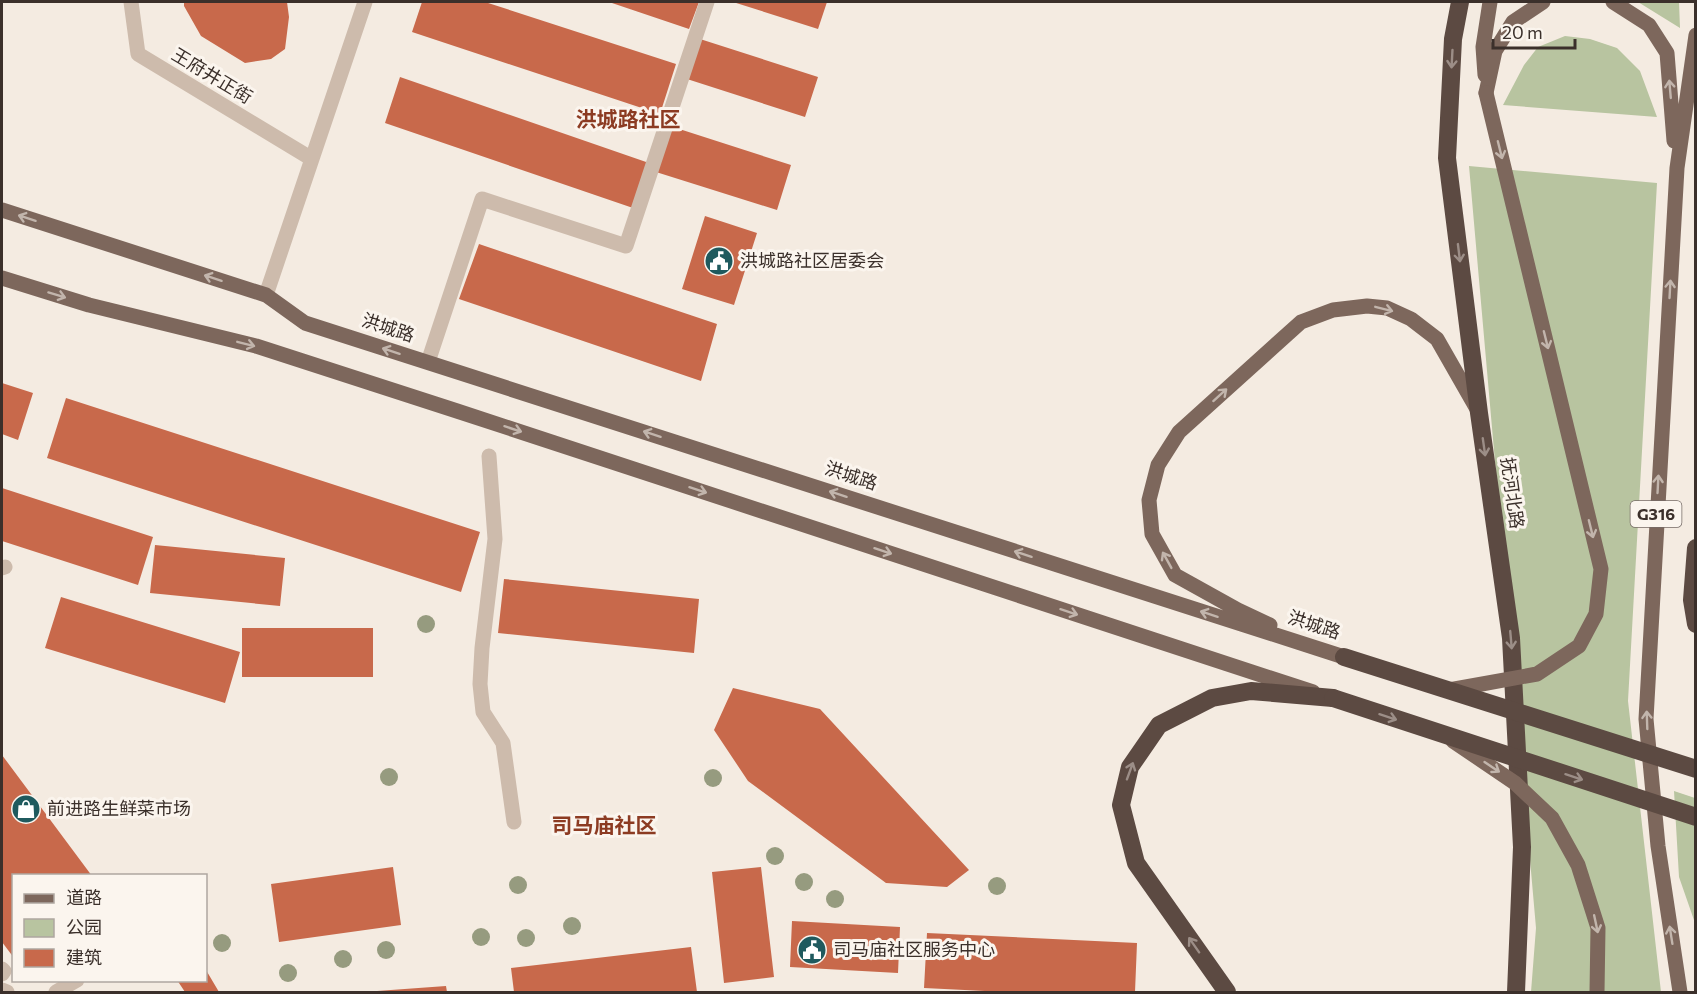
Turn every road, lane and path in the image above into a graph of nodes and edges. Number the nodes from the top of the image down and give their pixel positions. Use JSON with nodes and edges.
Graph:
{"nodes":[{"id":1,"x":131,"y":2,"type":"edge"},
{"id":2,"x":365,"y":2,"type":"edge"},
{"id":3,"x":707,"y":2,"type":"edge"},
{"id":4,"x":1460,"y":2,"type":"edge"},
{"id":5,"x":1490,"y":2,"type":"edge"},
{"id":6,"x":1543,"y":2,"type":"edge"},
{"id":7,"x":1613,"y":2,"type":"edge"},
{"id":8,"x":1695,"y":35,"type":"edge"},
{"id":9,"x":1486,"y":93,"type":"junction"},
{"id":10,"x":312,"y":159,"type":"junction"},
{"id":11,"x":1677,"y":168,"type":"junction"},
{"id":12,"x":2,"y":210,"type":"edge"},
{"id":13,"x":2,"y":278,"type":"edge"},
{"id":14,"x":266,"y":295,"type":"junction"},
{"id":15,"x":428,"y":362,"type":"junction"},
{"id":16,"x":1479,"y":413,"type":"junction"},
{"id":17,"x":489,"y":456,"type":"dead end"},
{"id":18,"x":1695,"y":548,"type":"edge"},
{"id":19,"x":1695,"y":624,"type":"edge"},
{"id":20,"x":1344,"y":657,"type":"junction"},
{"id":21,"x":1448,"y":690,"type":"junction"},
{"id":22,"x":1333,"y":699,"type":"junction"},
{"id":23,"x":1443,"y":734,"type":"junction"},
{"id":24,"x":1695,"y":769,"type":"edge"},
{"id":25,"x":1695,"y":817,"type":"edge"},
{"id":26,"x":514,"y":822,"type":"dead end"},
{"id":27,"x":2,"y":969,"type":"edge"},
{"id":28,"x":2,"y":974,"type":"edge"},
{"id":29,"x":75,"y":982,"type":"edge"},
{"id":30,"x":2,"y":990,"type":"edge"},
{"id":31,"x":7,"y":993,"type":"edge"},
{"id":32,"x":56,"y":993,"type":"edge"},
{"id":33,"x":1227,"y":993,"type":"edge"},
{"id":34,"x":1516,"y":993,"type":"edge"},
{"id":35,"x":1597,"y":993,"type":"edge"},
{"id":36,"x":1680,"y":993,"type":"edge"}],
"edges":[{"from":1,"to":10,"type":"street","name":"王府井正街"},
{"from":2,"to":10,"type":"street"},
{"from":3,"to":15,"type":"street"},
{"from":4,"to":16,"type":"highway","name":"抚河北路","one_way":true},
{"from":5,"to":9,"type":"main road"},
{"from":6,"to":9,"type":"main road"},
{"from":11,"to":7,"type":"main road","one_way":true},
{"from":8,"to":11,"type":"main road","number":"G316"},
{"from":9,"to":21,"type":"main road","one_way":true,"bridge":true},
{"from":10,"to":14,"type":"street"},
{"from":36,"to":11,"type":"main road","number":"G316","one_way":true},
{"from":14,"to":12,"type":"main road","name":"洪城路","one_way":true},
{"from":13,"to":22,"type":"main road","one_way":true},
{"from":15,"to":14,"type":"main road","name":"洪城路","one_way":true},
{"from":20,"to":15,"type":"main road","name":"洪城路","one_way":true},
{"from":20,"to":16,"type":"main road","one_way":true},
{"from":16,"to":34,"type":"highway","name":"抚河北路","one_way":true},
{"from":17,"to":26,"type":"street"},
{"from":18,"to":19,"type":"highway"},
{"from":20,"to":21,"type":"highway","name":"洪城路","bridge":true},
{"from":21,"to":24,"type":"highway","name":"洪城路","bridge":true},
{"from":22,"to":23,"type":"highway","one_way":true,"bridge":true},
{"from":33,"to":22,"type":"highway","one_way":true},
{"from":23,"to":25,"type":"highway","one_way":true,"bridge":true},
{"from":23,"to":35,"type":"main road","one_way":true,"bridge":true},
{"from":27,"to":28,"type":"street"},
{"from":29,"to":32,"type":"street"},
{"from":30,"to":31,"type":"street"}]}
